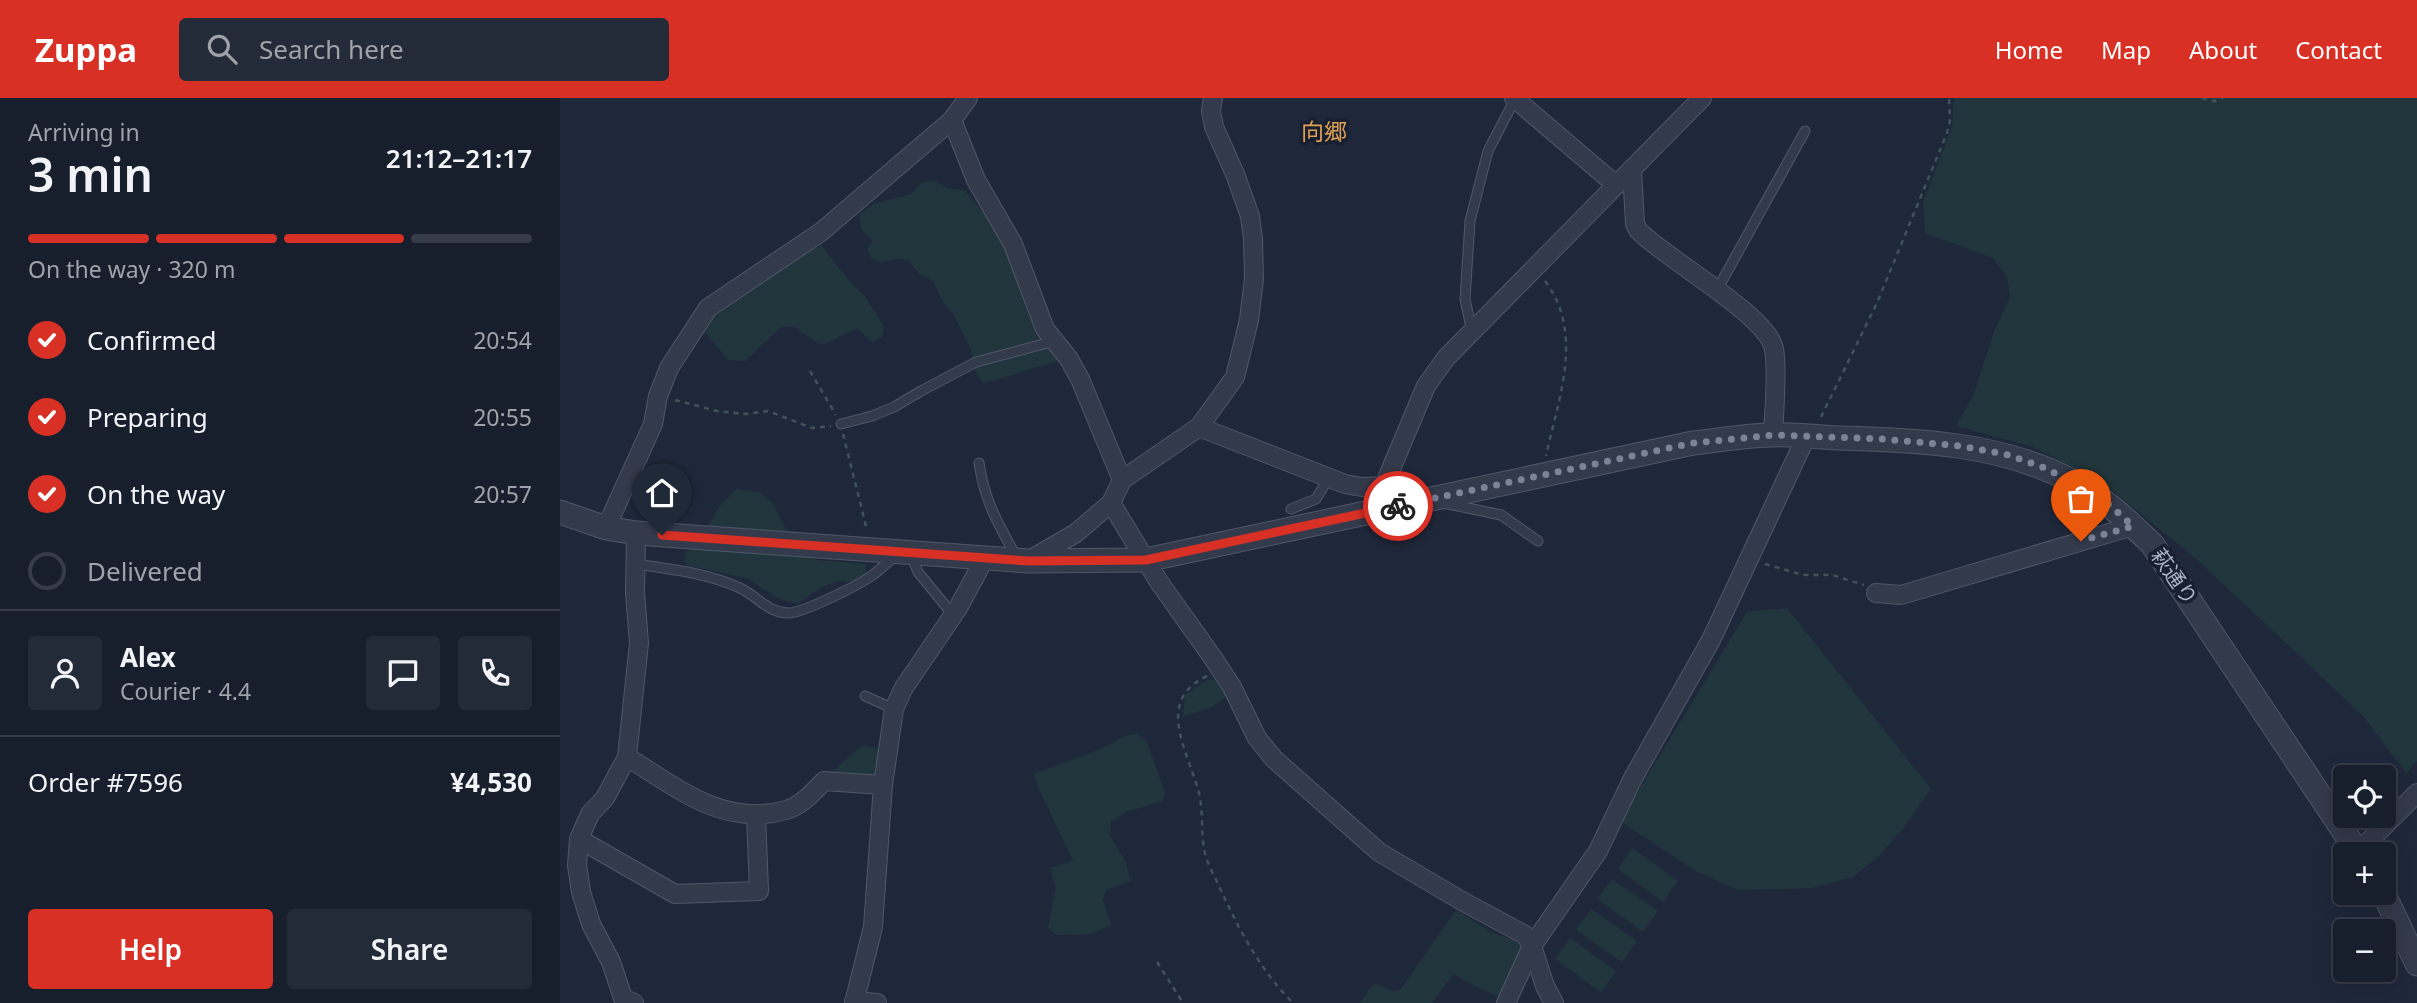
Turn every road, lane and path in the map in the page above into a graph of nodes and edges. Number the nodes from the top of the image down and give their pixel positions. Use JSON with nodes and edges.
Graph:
{"nodes":[{"id":1,"x":968,"y":98,"type":"edge"},
{"id":2,"x":1213,"y":98,"type":"edge"},
{"id":3,"x":1515,"y":98,"type":"edge"},
{"id":4,"x":1702,"y":98,"type":"edge"},
{"id":5,"x":1949,"y":98,"type":"edge"},
{"id":6,"x":2202,"y":98,"type":"edge"},
{"id":7,"x":2223,"y":98,"type":"edge"},
{"id":8,"x":952,"y":120,"type":"junction"},
{"id":9,"x":1805,"y":131,"type":"dead end"},
{"id":10,"x":1632,"y":171,"type":"junction"},
{"id":11,"x":1616,"y":185,"type":"junction"},
{"id":12,"x":1531,"y":270,"type":"junction"},
{"id":13,"x":1717,"y":290,"type":"junction"},
{"id":14,"x":1472,"y":332,"type":"junction"},
{"id":15,"x":1055,"y":341,"type":"junction"},
{"id":16,"x":810,"y":371,"type":"dead end"},
{"id":17,"x":658,"y":396,"type":"junction"},
{"id":18,"x":841,"y":424,"type":"junction"},
{"id":19,"x":1199,"y":427,"type":"junction"},
{"id":20,"x":1773,"y":435,"type":"junction"},
{"id":21,"x":1808,"y":437,"type":"junction"},
{"id":22,"x":979,"y":463,"type":"dead end"},
{"id":23,"x":1542,"y":475,"type":"junction"},
{"id":24,"x":1328,"y":479,"type":"junction"},
{"id":25,"x":1122,"y":480,"type":"junction"},
{"id":26,"x":1387,"y":497,"type":"junction"},
{"id":27,"x":1433,"y":499,"type":"junction"},
{"id":28,"x":1111,"y":503,"type":"junction"},
{"id":29,"x":1291,"y":509,"type":"dead end"},
{"id":30,"x":560,"y":512,"type":"edge"},
{"id":31,"x":2133,"y":526,"type":"junction"},
{"id":32,"x":606,"y":528,"type":"junction"},
{"id":33,"x":636,"y":533,"type":"junction"},
{"id":34,"x":1538,"y":541,"type":"dead end"},
{"id":35,"x":871,"y":550,"type":"junction"},
{"id":36,"x":904,"y":552,"type":"junction"},
{"id":37,"x":1750,"y":556,"type":"junction"},
{"id":38,"x":985,"y":558,"type":"junction"},
{"id":39,"x":1146,"y":560,"type":"junction"},
{"id":40,"x":1023,"y":561,"type":"junction"},
{"id":41,"x":636,"y":564,"type":"junction"},
{"id":42,"x":1876,"y":593,"type":"joint"},
{"id":43,"x":953,"y":615,"type":"junction"},
{"id":44,"x":1220,"y":670,"type":"junction"},
{"id":45,"x":865,"y":696,"type":"dead end"},
{"id":46,"x":894,"y":709,"type":"junction"},
{"id":47,"x":627,"y":757,"type":"junction"},
{"id":48,"x":883,"y":785,"type":"junction"},
{"id":49,"x":2417,"y":793,"type":"edge"},
{"id":50,"x":756,"y":814,"type":"junction"},
{"id":51,"x":579,"y":839,"type":"junction"},
{"id":52,"x":2352,"y":842,"type":"edge"},
{"id":53,"x":2370,"y":842,"type":"edge"},
{"id":54,"x":2389,"y":905,"type":"edge"},
{"id":55,"x":1532,"y":946,"type":"junction"},
{"id":56,"x":1157,"y":962,"type":"dead end"},
{"id":57,"x":2417,"y":964,"type":"edge"},
{"id":58,"x":854,"y":1002,"type":"edge"},
{"id":59,"x":634,"y":1003,"type":"edge"},
{"id":60,"x":877,"y":1003,"type":"edge"},
{"id":61,"x":1183,"y":1003,"type":"edge"},
{"id":62,"x":1293,"y":1003,"type":"edge"},
{"id":63,"x":1506,"y":1003,"type":"edge"},
{"id":64,"x":1554,"y":1003,"type":"edge"}],
"edges":[{"from":1,"to":8,"type":"street"},
{"from":2,"to":19,"type":"street"},
{"from":3,"to":11,"type":"street"},
{"from":3,"to":14,"type":"lane"},
{"from":4,"to":10,"type":"street"},
{"from":5,"to":21,"type":"path"},
{"from":6,"to":7,"type":"path"},
{"from":8,"to":15,"type":"street"},
{"from":8,"to":17,"type":"street"},
{"from":9,"to":13,"type":"lane"},
{"from":10,"to":11,"type":"street"},
{"from":10,"to":13,"type":"street"},
{"from":11,"to":12,"type":"street"},
{"from":12,"to":14,"type":"street"},
{"from":12,"to":23,"type":"path"},
{"from":13,"to":20,"type":"street"},
{"from":14,"to":26,"type":"street"},
{"from":15,"to":18,"type":"lane"},
{"from":15,"to":25,"type":"street"},
{"from":16,"to":18,"type":"path"},
{"from":17,"to":18,"type":"path"},
{"from":17,"to":32,"type":"street"},
{"from":18,"to":35,"type":"path"},
{"from":19,"to":24,"type":"street"},
{"from":19,"to":25,"type":"street"},
{"from":20,"to":21,"type":"street","name":"萩通り"},
{"from":20,"to":23,"type":"street","name":"萩通り"},
{"from":21,"to":31,"type":"street","name":"萩通り"},
{"from":21,"to":37,"type":"street"},
{"from":22,"to":40,"type":"lane"},
{"from":23,"to":27,"type":"street","name":"萩通り"},
{"from":24,"to":26,"type":"street"},
{"from":24,"to":29,"type":"lane"},
{"from":25,"to":28,"type":"street"},
{"from":26,"to":27,"type":"street","name":"萩通り"},
{"from":26,"to":39,"type":"street","name":"萩通り"},
{"from":27,"to":34,"type":"lane"},
{"from":28,"to":39,"type":"street"},
{"from":28,"to":40,"type":"street"},
{"from":30,"to":32,"type":"street","name":"萩通り"},
{"from":31,"to":42,"type":"street"},
{"from":31,"to":52,"type":"street","name":"萩通り"},
{"from":32,"to":33,"type":"street","name":"萩通り"},
{"from":33,"to":35,"type":"street","name":"萩通り"},
{"from":33,"to":41,"type":"street"},
{"from":35,"to":36,"type":"street","name":"萩通り"},
{"from":36,"to":38,"type":"street","name":"萩通り"},
{"from":36,"to":41,"type":"lane"},
{"from":36,"to":43,"type":"lane"},
{"from":37,"to":42,"type":"path"},
{"from":37,"to":55,"type":"street"},
{"from":38,"to":40,"type":"street","name":"萩通り"},
{"from":38,"to":43,"type":"street"},
{"from":39,"to":40,"type":"street","name":"萩通り"},
{"from":39,"to":44,"type":"street"},
{"from":41,"to":47,"type":"street"},
{"from":43,"to":46,"type":"street"},
{"from":44,"to":55,"type":"street"},
{"from":44,"to":62,"type":"path"},
{"from":45,"to":46,"type":"lane"},
{"from":46,"to":48,"type":"street"},
{"from":47,"to":50,"type":"street"},
{"from":47,"to":51,"type":"street"},
{"from":48,"to":50,"type":"street"},
{"from":48,"to":58,"type":"street"},
{"from":49,"to":53,"type":"street"},
{"from":50,"to":51,"type":"street"},
{"from":51,"to":59,"type":"street"},
{"from":54,"to":57,"type":"street"},
{"from":55,"to":63,"type":"street"},
{"from":55,"to":64,"type":"street"},
{"from":56,"to":61,"type":"path"},
{"from":58,"to":60,"type":"street"}]}
